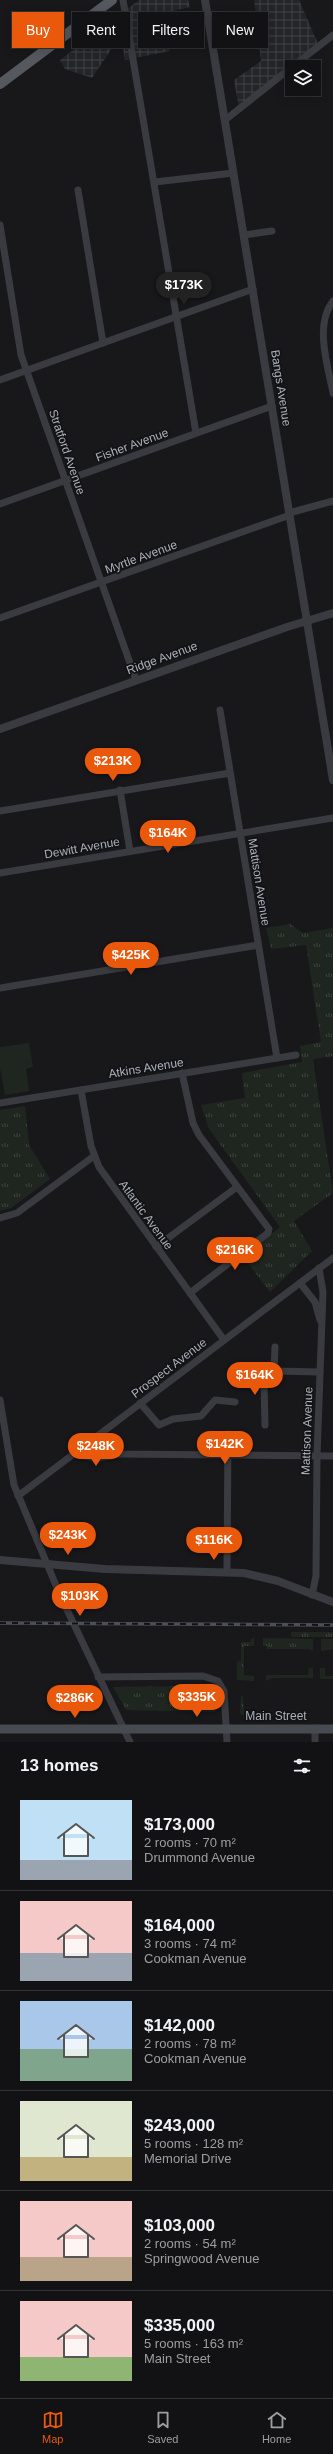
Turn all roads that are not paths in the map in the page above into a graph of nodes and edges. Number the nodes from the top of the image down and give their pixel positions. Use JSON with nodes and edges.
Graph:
{"nodes":[{"id":1,"x":112,"y":0,"type":"edge"},
{"id":2,"x":123,"y":0,"type":"edge"},
{"id":3,"x":205,"y":0,"type":"edge"},
{"id":4,"x":333,"y":35,"type":"edge"},
{"id":5,"x":301,"y":60,"type":"edge"},
{"id":6,"x":285,"y":72,"type":"edge"},
{"id":7,"x":0,"y":84,"type":"edge"},
{"id":8,"x":224,"y":120,"type":"junction"},
{"id":9,"x":233,"y":173,"type":"junction"},
{"id":10,"x":155,"y":182,"type":"junction"},
{"id":11,"x":78,"y":190,"type":"dead end"},
{"id":12,"x":0,"y":225,"type":"edge"},
{"id":13,"x":272,"y":231,"type":"dead end"},
{"id":14,"x":244,"y":236,"type":"junction"},
{"id":15,"x":253,"y":289,"type":"junction"},
{"id":16,"x":333,"y":301,"type":"edge"},
{"id":17,"x":176,"y":316,"type":"junction"},
{"id":18,"x":103,"y":343,"type":"junction"},
{"id":19,"x":26,"y":371,"type":"junction"},
{"id":20,"x":0,"y":380,"type":"edge"},
{"id":21,"x":333,"y":393,"type":"edge"},
{"id":22,"x":272,"y":406,"type":"junction"},
{"id":23,"x":196,"y":433,"type":"junction"},
{"id":24,"x":65,"y":481,"type":"junction"},
{"id":25,"x":333,"y":501,"type":"edge"},
{"id":26,"x":0,"y":504,"type":"edge"},
{"id":27,"x":290,"y":514,"type":"junction"},
{"id":28,"x":101,"y":583,"type":"junction"},
{"id":29,"x":333,"y":613,"type":"edge"},
{"id":30,"x":0,"y":618,"type":"edge"},
{"id":31,"x":307,"y":620,"type":"junction"},
{"id":32,"x":136,"y":680,"type":"junction"},
{"id":33,"x":220,"y":710,"type":"dead end"},
{"id":34,"x":0,"y":729,"type":"edge"},
{"id":35,"x":230,"y":773,"type":"junction"},
{"id":36,"x":333,"y":780,"type":"edge"},
{"id":37,"x":120,"y":790,"type":"junction"},
{"id":38,"x":0,"y":811,"type":"edge"},
{"id":39,"x":333,"y":818,"type":"edge"},
{"id":40,"x":240,"y":833,"type":"junction"},
{"id":41,"x":130,"y":851,"type":"junction"},
{"id":42,"x":0,"y":873,"type":"edge"},
{"id":43,"x":258,"y":945,"type":"junction"},
{"id":44,"x":0,"y":988,"type":"edge"},
{"id":45,"x":296,"y":1055,"type":"dead end"},
{"id":46,"x":277,"y":1058,"type":"junction"},
{"id":47,"x":182,"y":1073,"type":"junction"},
{"id":48,"x":81,"y":1090,"type":"junction"},
{"id":49,"x":0,"y":1103,"type":"edge"},
{"id":50,"x":94,"y":1156,"type":"junction"},
{"id":51,"x":237,"y":1187,"type":"junction"},
{"id":52,"x":0,"y":1218,"type":"edge"},
{"id":53,"x":156,"y":1247,"type":"junction"},
{"id":54,"x":333,"y":1258,"type":"edge"},
{"id":55,"x":330,"y":1264,"type":"edge"},
{"id":56,"x":319,"y":1268,"type":"junction"},
{"id":57,"x":300,"y":1282,"type":"junction"},
{"id":58,"x":190,"y":1293,"type":"junction"},
{"id":59,"x":322,"y":1329,"type":"junction"},
{"id":60,"x":224,"y":1340,"type":"junction"},
{"id":61,"x":275,"y":1347,"type":"dead end"},
{"id":62,"x":274,"y":1371,"type":"junction"},
{"id":63,"x":320,"y":1372,"type":"junction"},
{"id":64,"x":0,"y":1400,"type":"edge"},
{"id":65,"x":235,"y":1402,"type":"dead end"},
{"id":66,"x":140,"y":1403,"type":"junction"},
{"id":67,"x":265,"y":1425,"type":"dead end"},
{"id":68,"x":228,"y":1434,"type":"dead end"},
{"id":69,"x":93,"y":1440,"type":"junction"},
{"id":70,"x":75,"y":1454,"type":"junction"},
{"id":71,"x":117,"y":1454,"type":"junction"},
{"id":72,"x":228,"y":1456,"type":"junction"},
{"id":73,"x":317,"y":1456,"type":"junction"},
{"id":74,"x":333,"y":1456,"type":"edge"},
{"id":75,"x":18,"y":1496,"type":"junction"},
{"id":76,"x":0,"y":1560,"type":"edge"},
{"id":77,"x":46,"y":1564,"type":"junction"},
{"id":78,"x":227,"y":1572,"type":"junction"},
{"id":79,"x":312,"y":1594,"type":"junction"},
{"id":80,"x":333,"y":1602,"type":"edge"},
{"id":81,"x":98,"y":1677,"type":"junction"},
{"id":82,"x":124,"y":1728,"type":"junction"},
{"id":83,"x":227,"y":1728,"type":"junction"},
{"id":84,"x":315,"y":1728,"type":"junction"},
{"id":85,"x":0,"y":1729,"type":"edge"},
{"id":86,"x":333,"y":1729,"type":"edge"},
{"id":87,"x":130,"y":1742,"type":"edge"},
{"id":88,"x":227,"y":1742,"type":"edge"},
{"id":89,"x":315,"y":1742,"type":"edge"}],
"edges":[{"from":1,"to":7,"type":"main road"},
{"from":2,"to":10,"type":"street"},
{"from":3,"to":8,"type":"street","name":"Bangs Avenue"},
{"from":4,"to":5,"type":"street"},
{"from":6,"to":8,"type":"street"},
{"from":8,"to":9,"type":"street","name":"Bangs Avenue"},
{"from":9,"to":10,"type":"street"},
{"from":9,"to":14,"type":"street","name":"Bangs Avenue"},
{"from":10,"to":17,"type":"street"},
{"from":11,"to":18,"type":"street"},
{"from":12,"to":19,"type":"street","name":"Stratford Avenue"},
{"from":13,"to":14,"type":"street"},
{"from":14,"to":15,"type":"street","name":"Bangs Avenue"},
{"from":15,"to":17,"type":"street"},
{"from":15,"to":22,"type":"street","name":"Bangs Avenue"},
{"from":16,"to":21,"type":"street"},
{"from":17,"to":18,"type":"street"},
{"from":17,"to":23,"type":"street"},
{"from":18,"to":19,"type":"street"},
{"from":19,"to":20,"type":"street"},
{"from":19,"to":24,"type":"street","name":"Stratford Avenue"},
{"from":22,"to":23,"type":"street","name":"Fisher Avenue"},
{"from":22,"to":27,"type":"street","name":"Bangs Avenue"},
{"from":23,"to":24,"type":"street","name":"Fisher Avenue"},
{"from":24,"to":26,"type":"street","name":"Fisher Avenue"},
{"from":24,"to":28,"type":"street","name":"Stratford Avenue"},
{"from":25,"to":27,"type":"street","name":"Myrtle Avenue"},
{"from":27,"to":28,"type":"street","name":"Myrtle Avenue"},
{"from":27,"to":31,"type":"street","name":"Bangs Avenue"},
{"from":28,"to":30,"type":"street","name":"Myrtle Avenue"},
{"from":28,"to":32,"type":"street","name":"Stratford Avenue"},
{"from":29,"to":31,"type":"street","name":"Ridge Avenue"},
{"from":31,"to":32,"type":"street","name":"Ridge Avenue"},
{"from":31,"to":36,"type":"street","name":"Bangs Avenue"},
{"from":32,"to":34,"type":"street","name":"Ridge Avenue"},
{"from":33,"to":35,"type":"street","name":"Mattison Avenue"},
{"from":35,"to":37,"type":"street"},
{"from":35,"to":40,"type":"street","name":"Mattison Avenue"},
{"from":37,"to":38,"type":"street"},
{"from":37,"to":41,"type":"street"},
{"from":39,"to":40,"type":"street","name":"Dewitt Avenue"},
{"from":40,"to":41,"type":"street","name":"Dewitt Avenue"},
{"from":40,"to":43,"type":"street","name":"Mattison Avenue"},
{"from":41,"to":42,"type":"street","name":"Dewitt Avenue"},
{"from":43,"to":44,"type":"street"},
{"from":43,"to":46,"type":"street","name":"Mattison Avenue"},
{"from":45,"to":46,"type":"street","name":"Atkins Avenue"},
{"from":46,"to":47,"type":"street","name":"Atkins Avenue"},
{"from":47,"to":48,"type":"street","name":"Atkins Avenue"},
{"from":47,"to":51,"type":"street"},
{"from":48,"to":49,"type":"street","name":"Atkins Avenue"},
{"from":48,"to":50,"type":"street","name":"Atlantic Avenue"},
{"from":50,"to":52,"type":"street"},
{"from":50,"to":53,"type":"street","name":"Atlantic Avenue"},
{"from":51,"to":53,"type":"street"},
{"from":51,"to":58,"type":"street"},
{"from":53,"to":58,"type":"street","name":"Atlantic Avenue"},
{"from":54,"to":55,"type":"street","name":"Prospect Avenue"},
{"from":55,"to":56,"type":"street","name":"Prospect Avenue"},
{"from":56,"to":57,"type":"street","name":"Prospect Avenue"},
{"from":56,"to":59,"type":"street","name":"Mattison Avenue"},
{"from":57,"to":59,"type":"street"},
{"from":57,"to":60,"type":"street","name":"Prospect Avenue"},
{"from":58,"to":60,"type":"street","name":"Atlantic Avenue"},
{"from":59,"to":63,"type":"street","name":"Mattison Avenue"},
{"from":60,"to":66,"type":"street","name":"Prospect Avenue"},
{"from":61,"to":62,"type":"street"},
{"from":62,"to":63,"type":"street"},
{"from":62,"to":67,"type":"street"},
{"from":63,"to":73,"type":"street","name":"Mattison Avenue"},
{"from":64,"to":75,"type":"street"},
{"from":65,"to":66,"type":"street"},
{"from":66,"to":69,"type":"street","name":"Prospect Avenue"},
{"from":68,"to":72,"type":"street"},
{"from":69,"to":70,"type":"street","name":"Prospect Avenue"},
{"from":69,"to":71,"type":"street"},
{"from":70,"to":71,"type":"street"},
{"from":70,"to":75,"type":"street","name":"Prospect Avenue"},
{"from":71,"to":72,"type":"street"},
{"from":72,"to":73,"type":"street"},
{"from":72,"to":78,"type":"street"},
{"from":73,"to":74,"type":"street"},
{"from":73,"to":79,"type":"street","name":"Mattison Avenue"},
{"from":75,"to":77,"type":"street"},
{"from":76,"to":77,"type":"street"},
{"from":77,"to":78,"type":"street"},
{"from":77,"to":81,"type":"street"},
{"from":78,"to":79,"type":"street"},
{"from":79,"to":80,"type":"street"},
{"from":81,"to":82,"type":"street"},
{"from":81,"to":83,"type":"street"},
{"from":82,"to":83,"type":"main road","name":"Main Street"},
{"from":82,"to":85,"type":"main road","name":"Main Street"},
{"from":82,"to":87,"type":"street"},
{"from":83,"to":84,"type":"main road","name":"Main Street"},
{"from":83,"to":88,"type":"street"},
{"from":84,"to":86,"type":"main road","name":"Main Street"},
{"from":84,"to":89,"type":"street"}]}
